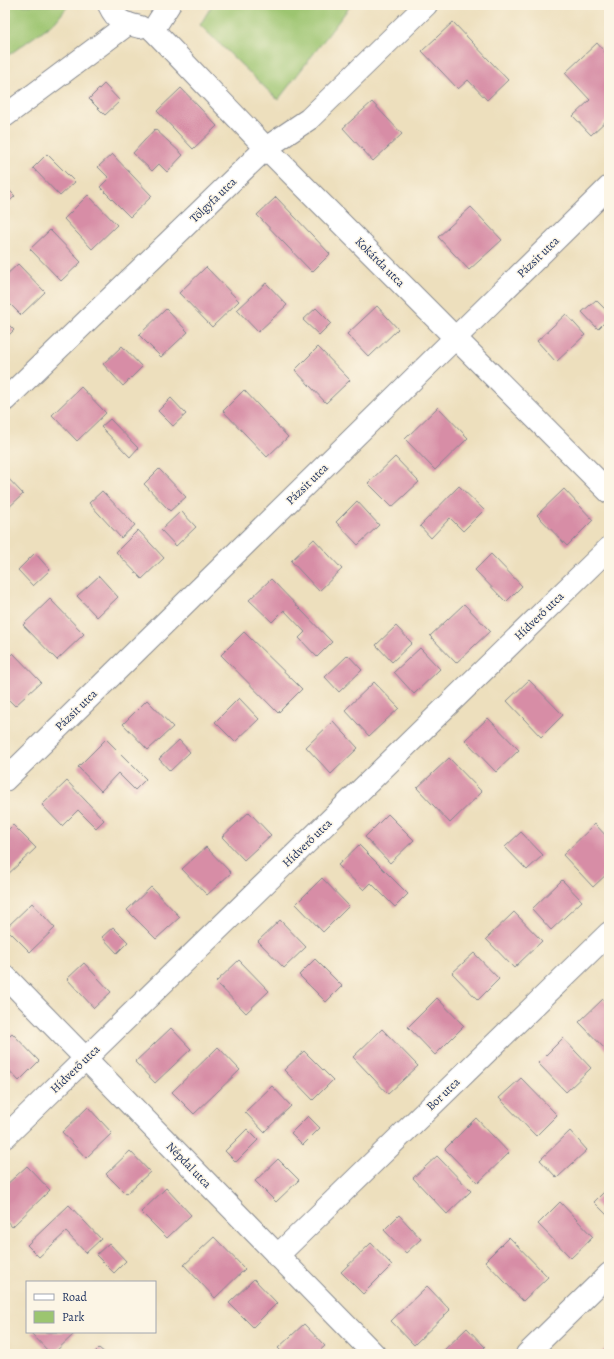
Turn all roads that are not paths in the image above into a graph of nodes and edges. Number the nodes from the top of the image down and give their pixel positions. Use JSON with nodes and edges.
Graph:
{"nodes":[{"id":1,"x":109,"y":5,"type":"edge"},
{"id":2,"x":170,"y":5,"type":"edge"},
{"id":3,"x":426,"y":5,"type":"edge"},
{"id":4,"x":128,"y":24,"type":"junction"},
{"id":5,"x":153,"y":30,"type":"junction"},
{"id":6,"x":5,"y":116,"type":"edge"},
{"id":7,"x":266,"y":148,"type":"junction"},
{"id":8,"x":609,"y":187,"type":"edge"},
{"id":9,"x":456,"y":338,"type":"junction"},
{"id":10,"x":5,"y":400,"type":"edge"},
{"id":11,"x":609,"y":492,"type":"edge"},
{"id":12,"x":609,"y":548,"type":"edge"},
{"id":13,"x":5,"y":780,"type":"edge"},
{"id":14,"x":609,"y":933,"type":"edge"},
{"id":15,"x":5,"y":976,"type":"edge"},
{"id":16,"x":86,"y":1059,"type":"junction"},
{"id":17,"x":5,"y":1137,"type":"edge"},
{"id":18,"x":277,"y":1256,"type":"junction"},
{"id":19,"x":609,"y":1274,"type":"edge"},
{"id":20,"x":374,"y":1354,"type":"edge"},
{"id":21,"x":527,"y":1354,"type":"edge"}],
"edges":[{"from":1,"to":4,"type":"street"},
{"from":2,"to":5,"type":"street"},
{"from":3,"to":7,"type":"street","name":"Tölgyfa utca"},
{"from":4,"to":5,"type":"street"},
{"from":4,"to":6,"type":"street"},
{"from":5,"to":7,"type":"street","name":"Kokárda utca"},
{"from":7,"to":9,"type":"street","name":"Kokárda utca"},
{"from":7,"to":10,"type":"street","name":"Tölgyfa utca"},
{"from":8,"to":9,"type":"street","name":"Pázsit utca"},
{"from":9,"to":11,"type":"street","name":"Kokárda utca"},
{"from":9,"to":13,"type":"street","name":"Pázsit utca"},
{"from":12,"to":16,"type":"street","name":"Hídverő utca"},
{"from":14,"to":18,"type":"street","name":"Bor utca"},
{"from":15,"to":16,"type":"street","name":"Népdal utca"},
{"from":16,"to":17,"type":"street","name":"Hídverő utca"},
{"from":16,"to":18,"type":"street","name":"Népdal utca"},
{"from":18,"to":20,"type":"street","name":"Népdal utca"},
{"from":19,"to":21,"type":"street"}]}
